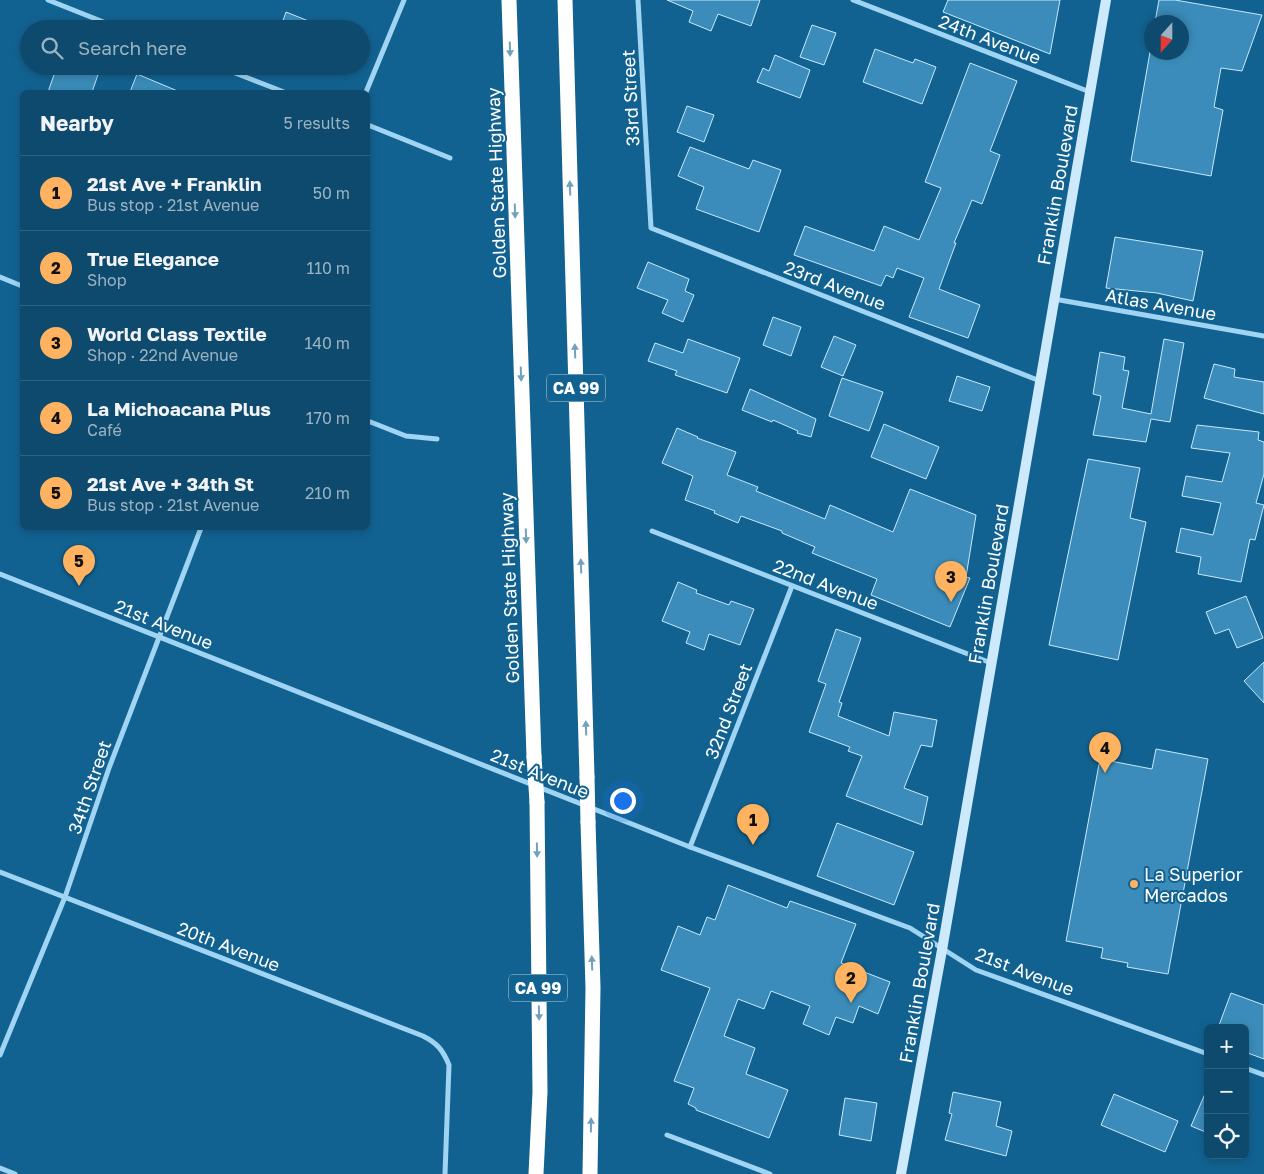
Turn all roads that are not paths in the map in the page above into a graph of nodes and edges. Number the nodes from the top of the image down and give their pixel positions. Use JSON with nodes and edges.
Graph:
{"nodes":[{"id":1,"x":48,"y":0,"type":"edge"},
{"id":2,"x":404,"y":0,"type":"edge"},
{"id":3,"x":509,"y":0,"type":"edge"},
{"id":4,"x":565,"y":0,"type":"edge"},
{"id":5,"x":638,"y":0,"type":"edge"},
{"id":6,"x":853,"y":0,"type":"edge"},
{"id":7,"x":1106,"y":0,"type":"edge"},
{"id":8,"x":98,"y":20,"type":"edge"},
{"id":9,"x":240,"y":75,"type":"edge"},
{"id":10,"x":279,"y":90,"type":"edge"},
{"id":11,"x":367,"y":90,"type":"edge"},
{"id":12,"x":1090,"y":92,"type":"junction"},
{"id":13,"x":370,"y":127,"type":"edge"},
{"id":14,"x":450,"y":158,"type":"dead end"},
{"id":15,"x":649,"y":195,"type":"joint"},
{"id":16,"x":0,"y":277,"type":"edge"},
{"id":17,"x":20,"y":285,"type":"edge"},
{"id":18,"x":1054,"y":299,"type":"junction"},
{"id":19,"x":1264,"y":336,"type":"edge"},
{"id":20,"x":1040,"y":381,"type":"junction"},
{"id":21,"x":370,"y":422,"type":"edge"},
{"id":22,"x":436,"y":439,"type":"dead end"},
{"id":23,"x":200,"y":530,"type":"edge"},
{"id":24,"x":652,"y":531,"type":"dead end"},
{"id":25,"x":0,"y":574,"type":"edge"},
{"id":26,"x":792,"y":586,"type":"junction"},
{"id":27,"x":159,"y":637,"type":"junction"},
{"id":28,"x":991,"y":663,"type":"junction"},
{"id":29,"x":690,"y":847,"type":"junction"},
{"id":30,"x":0,"y":872,"type":"edge"},
{"id":31,"x":65,"y":897,"type":"junction"},
{"id":32,"x":942,"y":950,"type":"junction"},
{"id":33,"x":1204,"y":1053,"type":"edge"},
{"id":34,"x":0,"y":1056,"type":"edge"},
{"id":35,"x":1248,"y":1069,"type":"edge"},
{"id":36,"x":1264,"y":1075,"type":"edge"},
{"id":37,"x":667,"y":1134,"type":"dead end"},
{"id":38,"x":0,"y":1168,"type":"edge"},
{"id":39,"x":15,"y":1174,"type":"edge"},
{"id":40,"x":445,"y":1174,"type":"edge"},
{"id":41,"x":536,"y":1174,"type":"edge"},
{"id":42,"x":590,"y":1174,"type":"edge"},
{"id":43,"x":770,"y":1174,"type":"edge"},
{"id":44,"x":901,"y":1174,"type":"edge"}],
"edges":[{"from":1,"to":8,"type":"street"},
{"from":2,"to":11,"type":"street"},
{"from":3,"to":41,"type":"highway","name":"Golden State Highway","number":"CA 99","one_way":true,"bridge":true},
{"from":42,"to":4,"type":"highway","number":"CA 99","one_way":true,"bridge":true},
{"from":5,"to":15,"type":"street","name":"33rd Street"},
{"from":6,"to":12,"type":"street","name":"24th Avenue"},
{"from":7,"to":12,"type":"main road","name":"Franklin Boulevard"},
{"from":9,"to":10,"type":"street"},
{"from":12,"to":18,"type":"main road","name":"Franklin Boulevard"},
{"from":13,"to":14,"type":"street"},
{"from":15,"to":20,"type":"street","name":"23rd Avenue"},
{"from":16,"to":17,"type":"street"},
{"from":18,"to":19,"type":"street","name":"Atlas Avenue"},
{"from":18,"to":20,"type":"main road","name":"Franklin Boulevard"},
{"from":20,"to":28,"type":"main road","name":"Franklin Boulevard"},
{"from":21,"to":22,"type":"street"},
{"from":23,"to":27,"type":"street","name":"34th Street"},
{"from":24,"to":26,"type":"street","name":"22nd Avenue"},
{"from":25,"to":27,"type":"street","name":"21st Avenue"},
{"from":26,"to":28,"type":"street","name":"22nd Avenue"},
{"from":26,"to":29,"type":"street","name":"32nd Street"},
{"from":27,"to":29,"type":"street","name":"21st Avenue"},
{"from":27,"to":31,"type":"street","name":"34th Street"},
{"from":28,"to":32,"type":"main road","name":"Franklin Boulevard"},
{"from":29,"to":32,"type":"street","name":"21st Avenue"},
{"from":30,"to":31,"type":"street","name":"20th Avenue"},
{"from":31,"to":34,"type":"street","name":"34th Street"},
{"from":31,"to":40,"type":"street","name":"20th Avenue"},
{"from":32,"to":33,"type":"street","name":"21st Avenue"},
{"from":32,"to":44,"type":"main road","name":"Franklin Boulevard"},
{"from":35,"to":36,"type":"street"},
{"from":37,"to":43,"type":"street"},
{"from":38,"to":39,"type":"street"}]}
